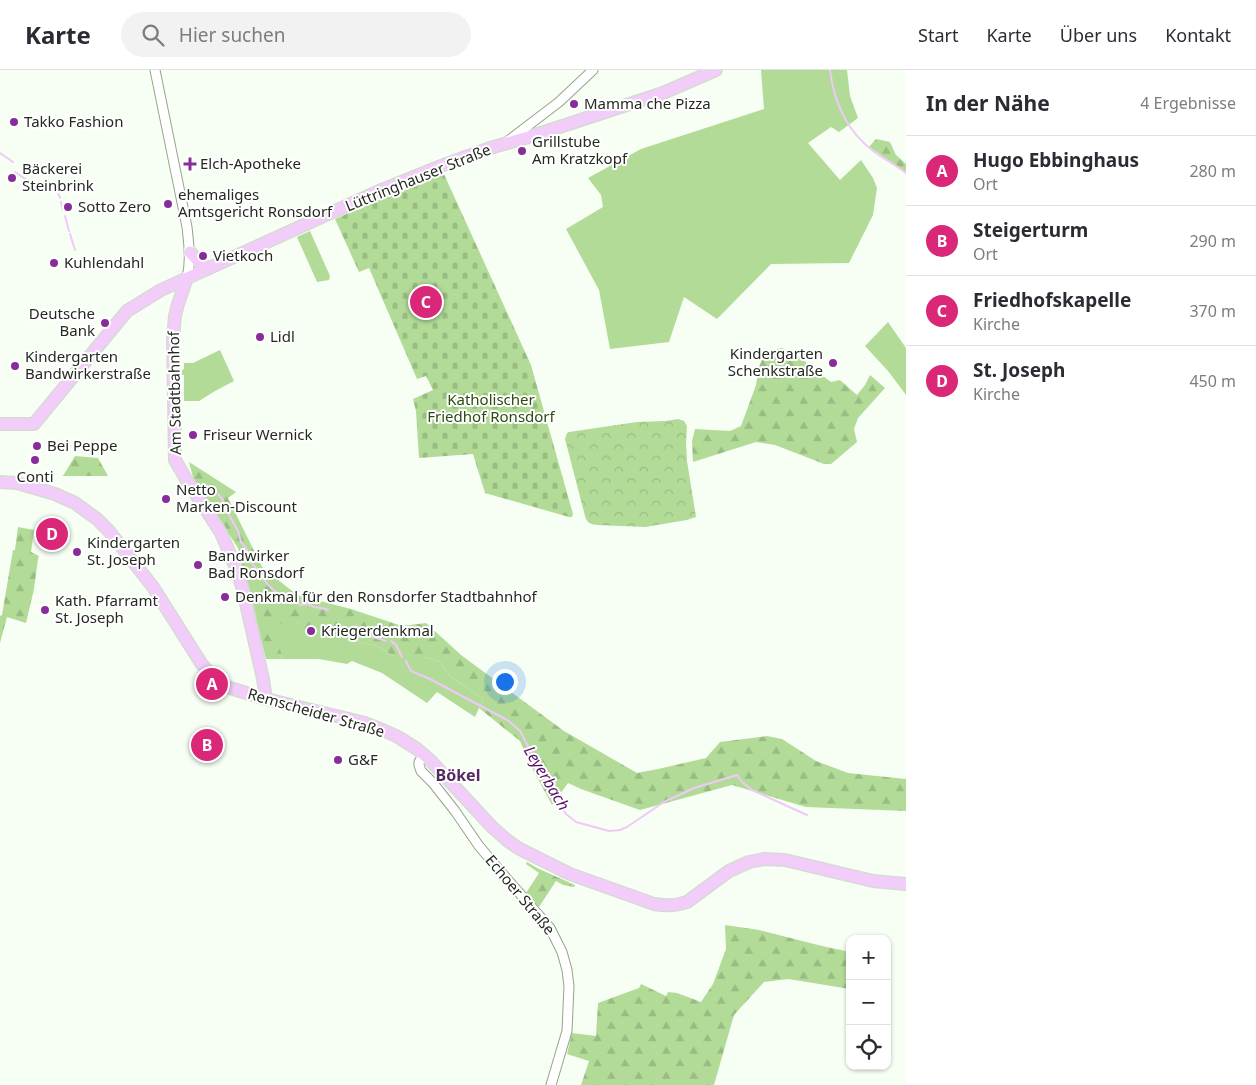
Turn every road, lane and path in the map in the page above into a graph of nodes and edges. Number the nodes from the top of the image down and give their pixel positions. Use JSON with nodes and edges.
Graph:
{"nodes":[{"id":1,"x":155,"y":70,"type":"edge"},
{"id":2,"x":592,"y":70,"type":"edge"},
{"id":3,"x":716,"y":70,"type":"edge"},
{"id":4,"x":506,"y":143,"type":"junction"},
{"id":5,"x":190,"y":252,"type":"junction"},
{"id":6,"x":208,"y":268,"type":"junction"},
{"id":7,"x":187,"y":278,"type":"junction"},
{"id":8,"x":0,"y":424,"type":"edge"},
{"id":9,"x":0,"y":482,"type":"edge"},
{"id":10,"x":266,"y":699,"type":"junction"},
{"id":11,"x":424,"y":755,"type":"junction"},
{"id":12,"x":906,"y":884,"type":"edge"},
{"id":13,"x":550,"y":1085,"type":"edge"}],
"edges":[{"from":1,"to":5,"type":"street"},
{"from":2,"to":4,"type":"street"},
{"from":3,"to":4,"type":"main road","name":"Lüttringhauser Straße"},
{"from":4,"to":6,"type":"main road","name":"Lüttringhauser Straße"},
{"from":5,"to":6,"type":"main road"},
{"from":5,"to":7,"type":"street"},
{"from":6,"to":7,"type":"main road","name":"Lüttringhauser Straße"},
{"from":7,"to":8,"type":"main road","name":"Lüttringhauser Straße"},
{"from":7,"to":10,"type":"main road","name":"Am Stadtbahnhof"},
{"from":9,"to":10,"type":"main road","name":"Remscheider Straße"},
{"from":10,"to":11,"type":"main road","name":"Remscheider Straße"},
{"from":11,"to":12,"type":"main road","name":"Remscheider Straße"},
{"from":11,"to":13,"type":"street","name":"Echoer Straße"}]}
